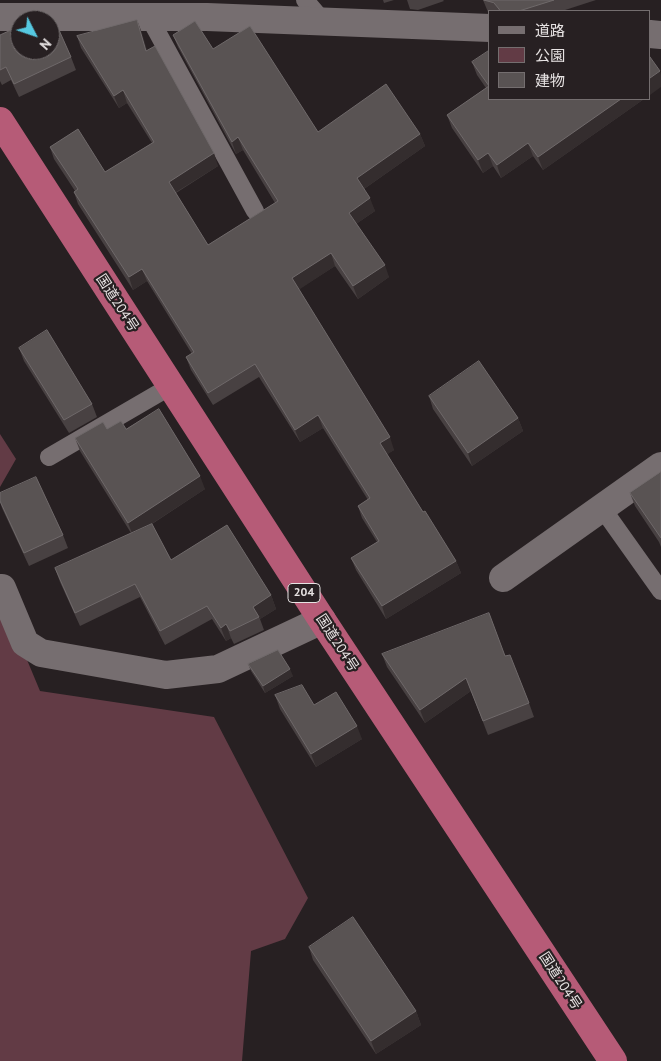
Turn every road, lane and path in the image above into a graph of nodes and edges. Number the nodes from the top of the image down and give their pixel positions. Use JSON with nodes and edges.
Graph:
{"nodes":[{"id":1,"x":305,"y":0,"type":"edge"},
{"id":2,"x":0,"y":17,"type":"edge"},
{"id":3,"x":149,"y":17,"type":"junction"},
{"id":4,"x":323,"y":21,"type":"junction"},
{"id":5,"x":488,"y":28,"type":"edge"},
{"id":6,"x":0,"y":121,"type":"edge"},
{"id":7,"x":255,"y":211,"type":"dead end"},
{"id":8,"x":171,"y":386,"type":"junction"},
{"id":9,"x":48,"y":457,"type":"dead end"},
{"id":10,"x":661,"y":466,"type":"edge"},
{"id":11,"x":602,"y":508,"type":"junction"},
{"id":12,"x":503,"y":578,"type":"dead end"},
{"id":13,"x":2,"y":588,"type":"dead end"},
{"id":14,"x":661,"y":591,"type":"edge"},
{"id":15,"x":322,"y":620,"type":"junction"},
{"id":16,"x":613,"y":1061,"type":"edge"}],
"edges":[{"from":1,"to":4,"type":"lane"},
{"from":2,"to":3,"type":"street"},
{"from":3,"to":4,"type":"street"},
{"from":3,"to":7,"type":"lane"},
{"from":4,"to":5,"type":"street"},
{"from":6,"to":8,"type":"highway","name":"国道204号","number":"204"},
{"from":8,"to":9,"type":"lane"},
{"from":8,"to":15,"type":"highway","name":"国道204号","number":"204"},
{"from":10,"to":11,"type":"street"},
{"from":11,"to":12,"type":"street"},
{"from":11,"to":14,"type":"lane"},
{"from":13,"to":15,"type":"street"},
{"from":15,"to":16,"type":"highway","name":"国道204号","number":"204"}]}
